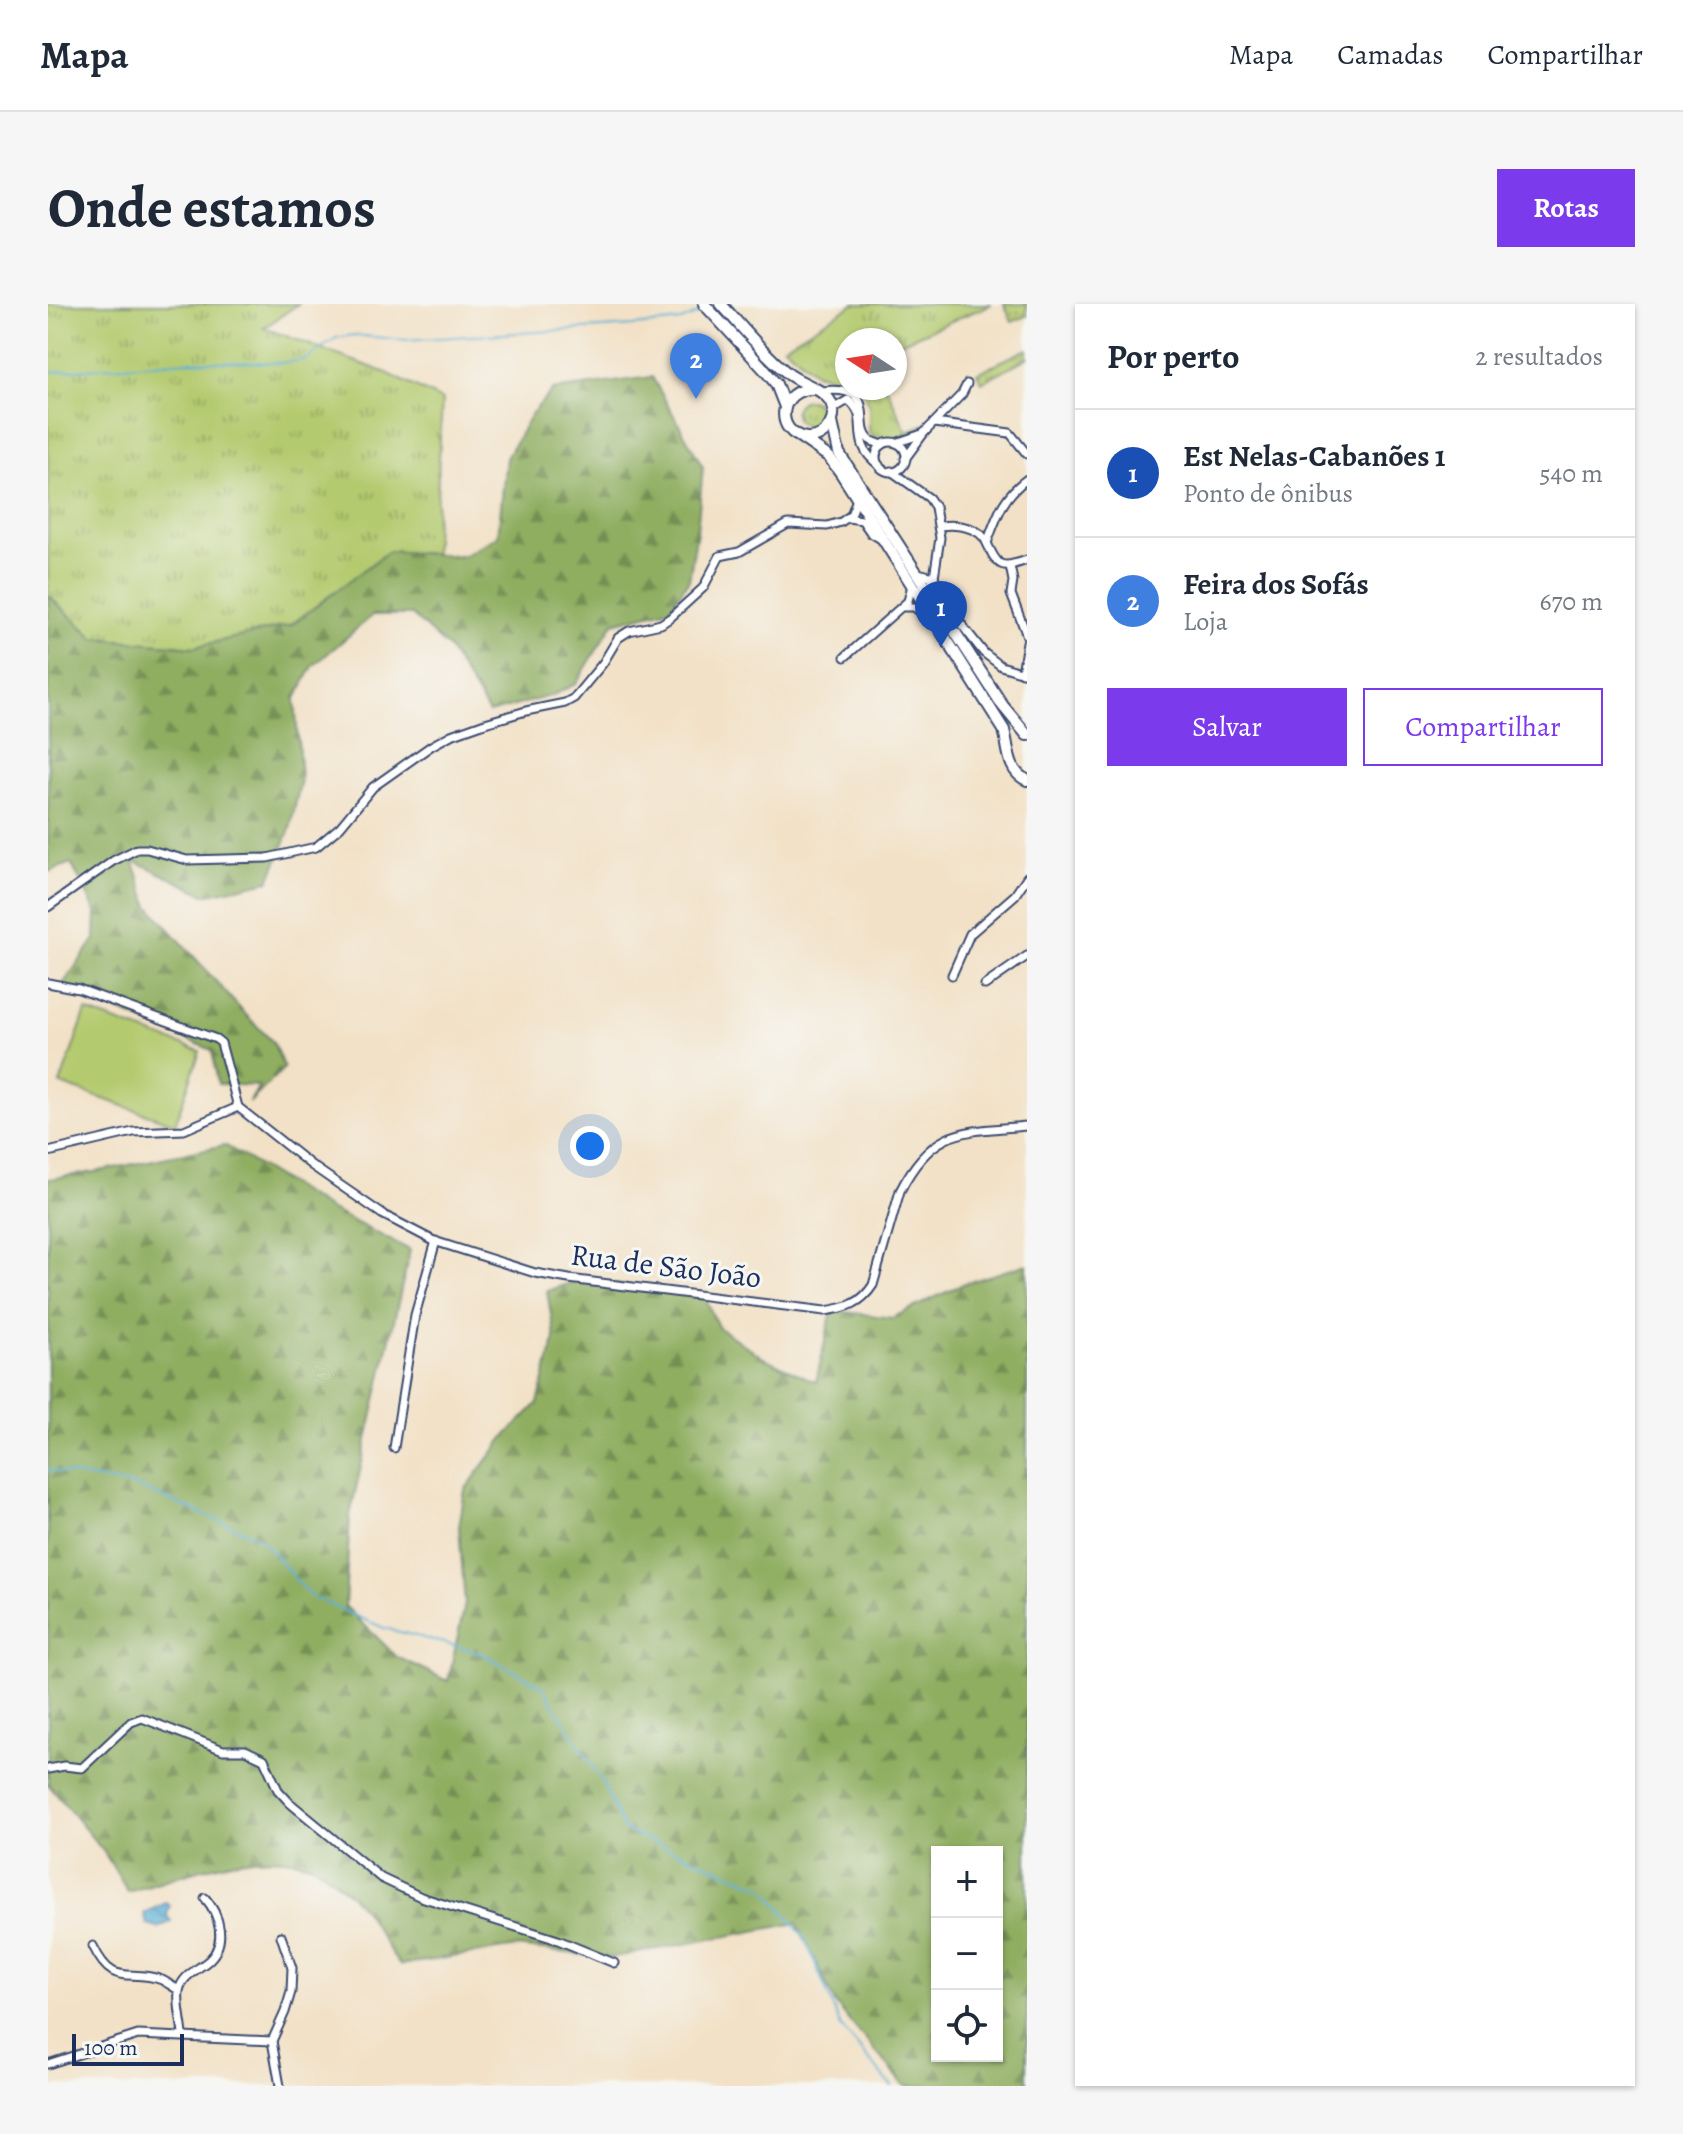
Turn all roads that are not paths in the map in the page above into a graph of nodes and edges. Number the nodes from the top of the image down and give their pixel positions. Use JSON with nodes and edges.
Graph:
{"nodes":[{"id":1,"x":704,"y":304,"type":"edge"},
{"id":2,"x":721,"y":304,"type":"edge"},
{"id":3,"x":967,"y":384,"type":"dead end"},
{"id":4,"x":817,"y":390,"type":"junction"},
{"id":5,"x":785,"y":407,"type":"junction"},
{"id":6,"x":833,"y":409,"type":"junction"},
{"id":7,"x":832,"y":422,"type":"junction"},
{"id":8,"x":934,"y":423,"type":"junction"},
{"id":9,"x":924,"y":433,"type":"junction"},
{"id":10,"x":797,"y":435,"type":"junction"},
{"id":11,"x":896,"y":443,"type":"junction"},
{"id":12,"x":882,"y":445,"type":"junction"},
{"id":13,"x":1027,"y":454,"type":"edge"},
{"id":14,"x":905,"y":459,"type":"junction"},
{"id":15,"x":879,"y":465,"type":"junction"},
{"id":16,"x":891,"y":471,"type":"junction"},
{"id":17,"x":1026,"y":481,"type":"edge"},
{"id":18,"x":857,"y":497,"type":"junction"},
{"id":19,"x":848,"y":518,"type":"junction"},
{"id":20,"x":940,"y":526,"type":"junction"},
{"id":21,"x":885,"y":541,"type":"junction"},
{"id":22,"x":987,"y":543,"type":"junction"},
{"id":23,"x":1027,"y":560,"type":"edge"},
{"id":24,"x":1010,"y":566,"type":"junction"},
{"id":25,"x":934,"y":577,"type":"junction"},
{"id":26,"x":915,"y":578,"type":"junction"},
{"id":27,"x":930,"y":593,"type":"junction"},
{"id":28,"x":902,"y":607,"type":"junction"},
{"id":29,"x":939,"y":625,"type":"junction"},
{"id":30,"x":1027,"y":636,"type":"edge"},
{"id":31,"x":1027,"y":642,"type":"edge"},
{"id":32,"x":845,"y":657,"type":"dead end"},
{"id":33,"x":1025,"y":673,"type":"edge"},
{"id":34,"x":1027,"y":737,"type":"edge"},
{"id":35,"x":1011,"y":754,"type":"junction"},
{"id":36,"x":1027,"y":780,"type":"edge"},
{"id":37,"x":1027,"y":877,"type":"edge"},
{"id":38,"x":48,"y":907,"type":"edge"},
{"id":39,"x":1027,"y":956,"type":"edge"},
{"id":40,"x":952,"y":975,"type":"dead end"},
{"id":41,"x":48,"y":983,"type":"edge"},
{"id":42,"x":985,"y":985,"type":"dead end"},
{"id":43,"x":238,"y":1107,"type":"junction"},
{"id":44,"x":1027,"y":1126,"type":"edge"},
{"id":45,"x":48,"y":1152,"type":"edge"},
{"id":46,"x":436,"y":1241,"type":"junction"},
{"id":47,"x":394,"y":1448,"type":"dead end"},
{"id":48,"x":48,"y":1769,"type":"edge"},
{"id":49,"x":205,"y":1898,"type":"dead end"},
{"id":50,"x":281,"y":1936,"type":"dead end"},
{"id":51,"x":93,"y":1946,"type":"dead end"},
{"id":52,"x":614,"y":1963,"type":"dead end"},
{"id":53,"x":179,"y":1990,"type":"junction"},
{"id":54,"x":183,"y":2035,"type":"junction"},
{"id":55,"x":272,"y":2041,"type":"junction"},
{"id":56,"x":48,"y":2064,"type":"edge"},
{"id":57,"x":280,"y":2086,"type":"edge"}],
"edges":[{"from":1,"to":5,"type":"main road"},
{"from":2,"to":4,"type":"main road"},
{"from":3,"to":8,"type":"street"},
{"from":4,"to":5,"type":"main road"},
{"from":4,"to":6,"type":"main road"},
{"from":4,"to":12,"type":"street"},
{"from":5,"to":10,"type":"main road"},
{"from":6,"to":7,"type":"main road"},
{"from":6,"to":15,"type":"street"},
{"from":7,"to":10,"type":"main road"},
{"from":7,"to":26,"type":"main road"},
{"from":8,"to":9,"type":"street"},
{"from":8,"to":13,"type":"street"},
{"from":9,"to":11,"type":"street"},
{"from":9,"to":14,"type":"street"},
{"from":10,"to":18,"type":"main road"},
{"from":11,"to":12,"type":"street"},
{"from":11,"to":14,"type":"street"},
{"from":12,"to":15,"type":"street"},
{"from":14,"to":16,"type":"street"},
{"from":15,"to":16,"type":"street"},
{"from":16,"to":20,"type":"street"},
{"from":17,"to":22,"type":"street"},
{"from":18,"to":19,"type":"street"},
{"from":18,"to":21,"type":"main road"},
{"from":19,"to":21,"type":"street"},
{"from":19,"to":38,"type":"street"},
{"from":20,"to":22,"type":"street"},
{"from":20,"to":25,"type":"street"},
{"from":21,"to":26,"type":"main road"},
{"from":22,"to":24,"type":"street"},
{"from":23,"to":24,"type":"street"},
{"from":24,"to":30,"type":"street"},
{"from":25,"to":26,"type":"street"},
{"from":25,"to":27,"type":"street"},
{"from":25,"to":33,"type":"street"},
{"from":26,"to":27,"type":"main road"},
{"from":26,"to":28,"type":"street"},
{"from":26,"to":29,"type":"main road"},
{"from":27,"to":34,"type":"main road"},
{"from":28,"to":29,"type":"street"},
{"from":28,"to":32,"type":"street"},
{"from":29,"to":35,"type":"main road"},
{"from":31,"to":33,"type":"street"},
{"from":34,"to":35,"type":"main road"},
{"from":35,"to":36,"type":"main road"},
{"from":37,"to":40,"type":"street"},
{"from":39,"to":42,"type":"street"},
{"from":41,"to":43,"type":"street"},
{"from":43,"to":45,"type":"street"},
{"from":43,"to":46,"type":"street","name":"Rua de São João"},
{"from":44,"to":46,"type":"street","name":"Rua de São João"},
{"from":46,"to":47,"type":"street"},
{"from":48,"to":52,"type":"street"},
{"from":49,"to":53,"type":"street"},
{"from":50,"to":55,"type":"street"},
{"from":51,"to":53,"type":"street"},
{"from":53,"to":54,"type":"street"},
{"from":54,"to":55,"type":"street"},
{"from":54,"to":56,"type":"street"},
{"from":55,"to":57,"type":"street"}]}
